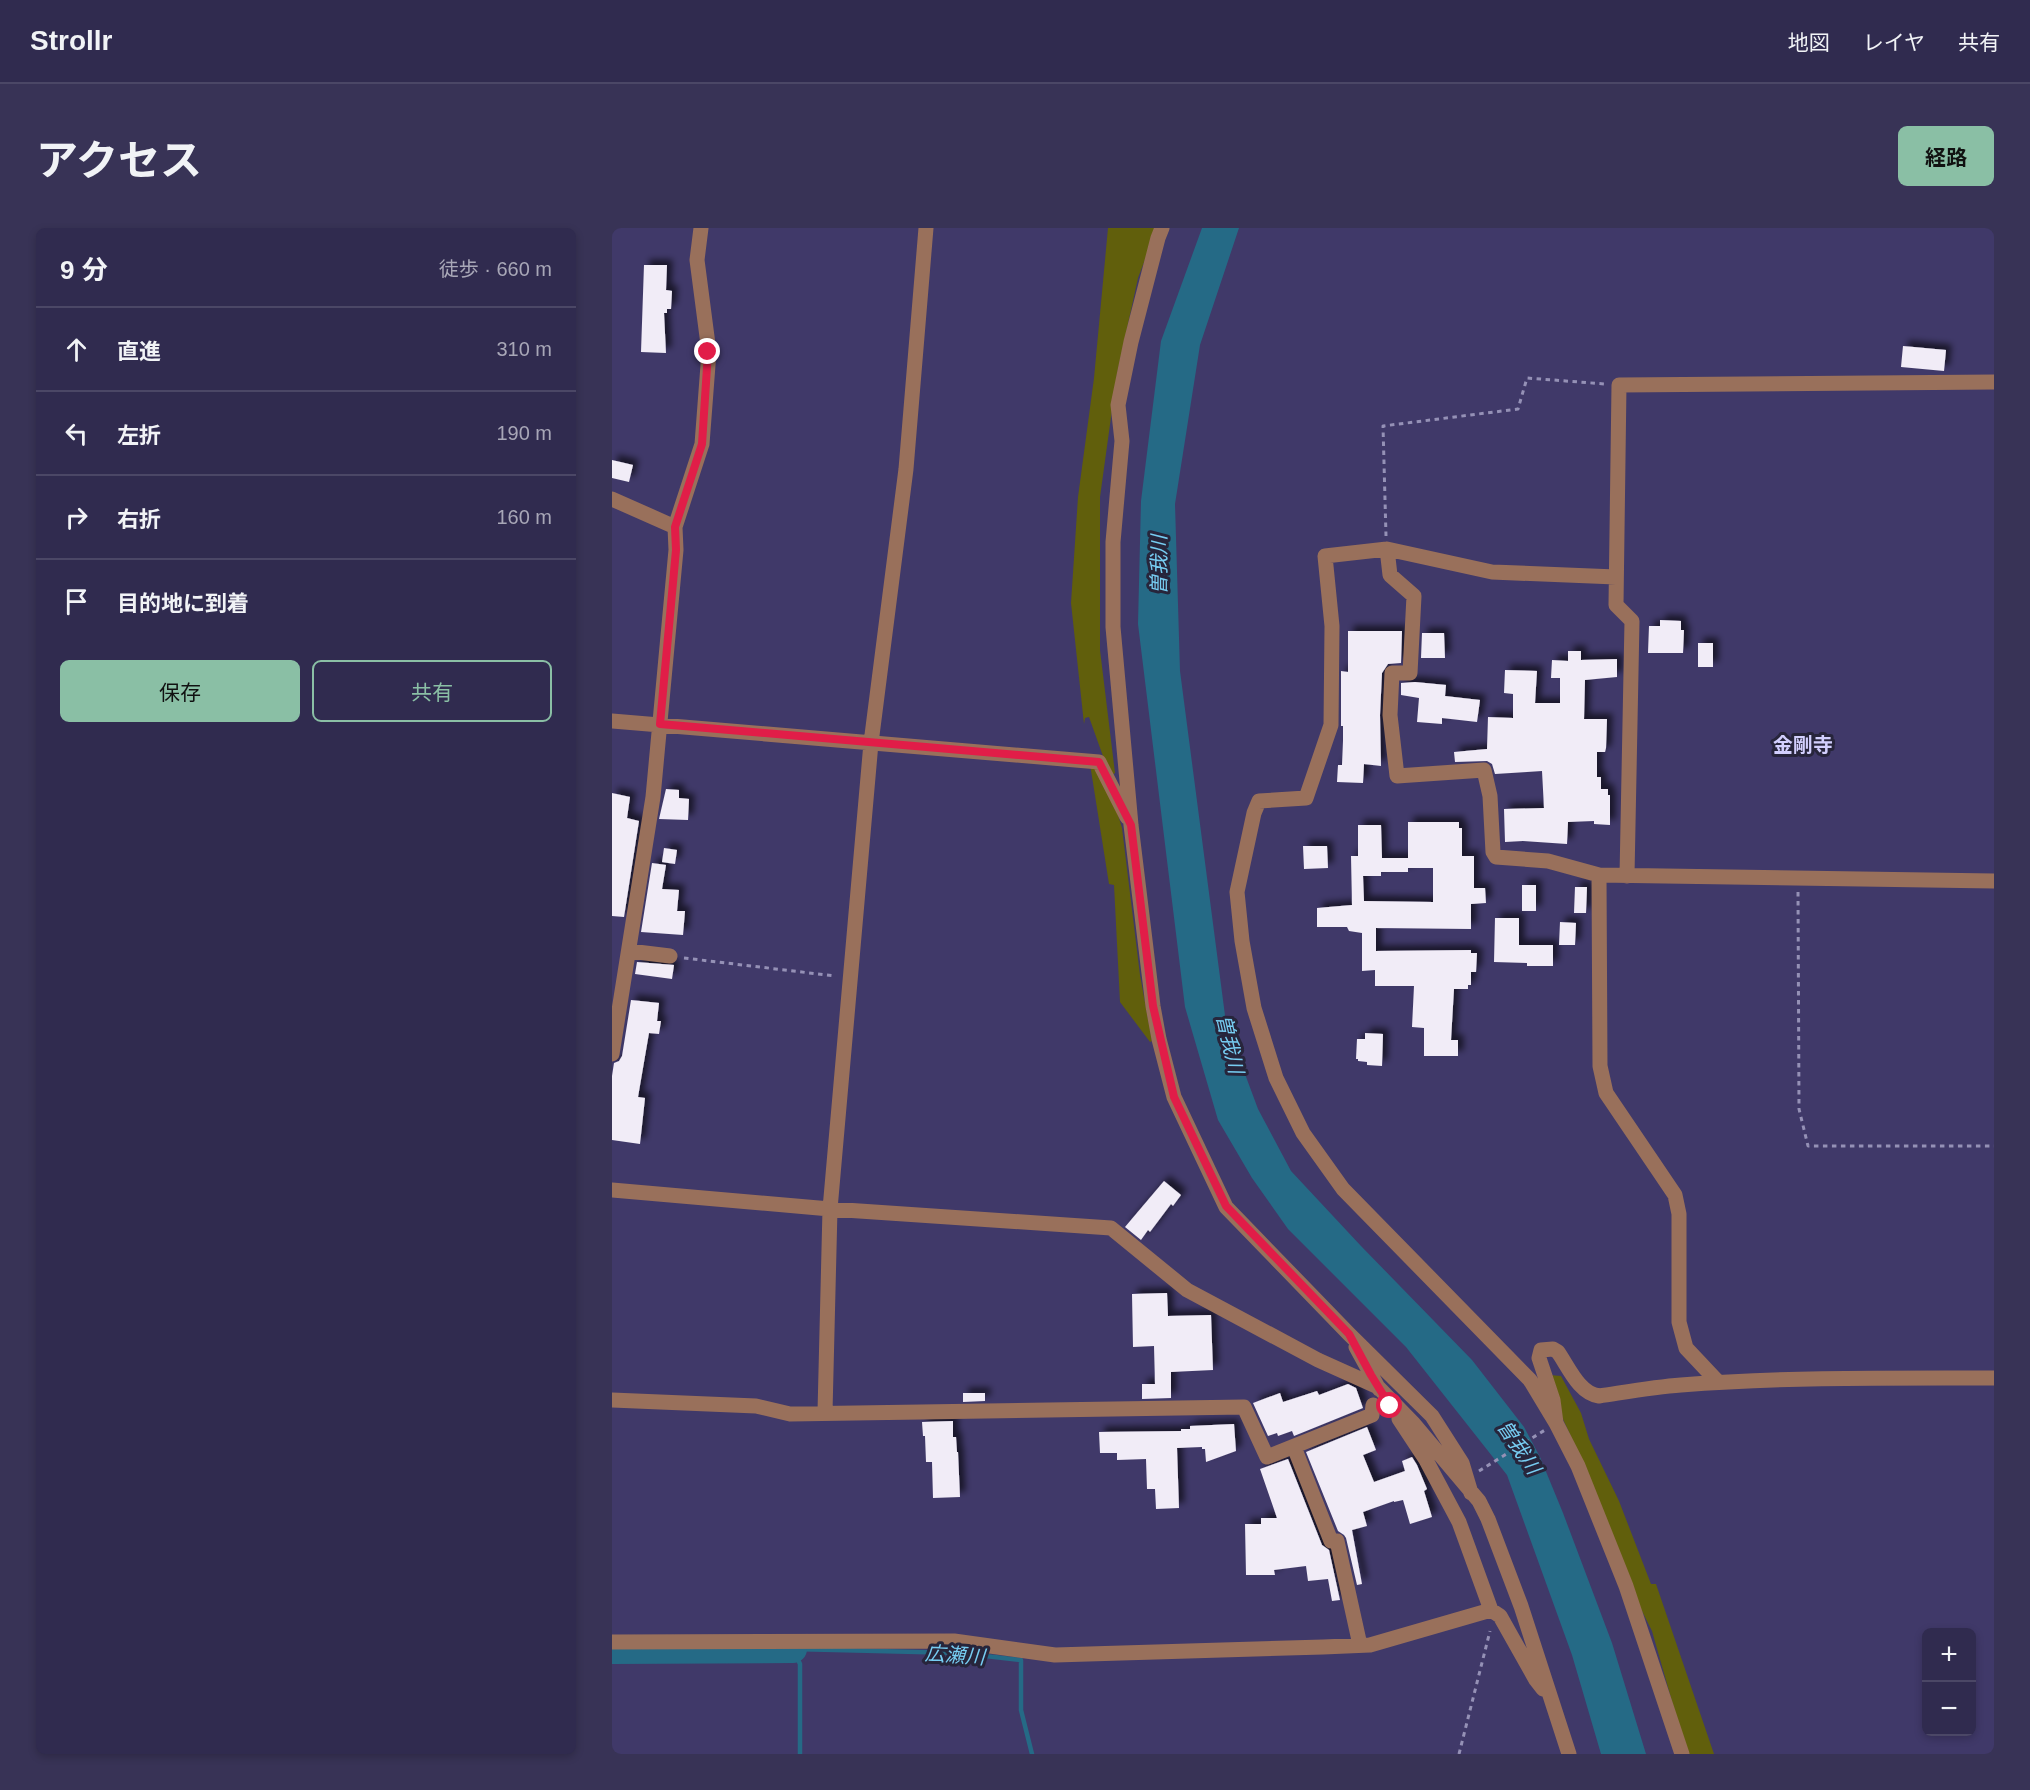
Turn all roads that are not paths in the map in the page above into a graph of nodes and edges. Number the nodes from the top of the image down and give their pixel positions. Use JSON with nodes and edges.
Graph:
{"nodes":[{"id":1,"x":701,"y":228,"type":"edge"},
{"id":2,"x":926,"y":228,"type":"edge"},
{"id":3,"x":1162,"y":228,"type":"edge"},
{"id":4,"x":1994,"y":382,"type":"edge"},
{"id":5,"x":612,"y":499,"type":"edge"},
{"id":6,"x":675,"y":527,"type":"junction"},
{"id":7,"x":1387,"y":549,"type":"junction"},
{"id":8,"x":1616,"y":578,"type":"junction"},
{"id":9,"x":612,"y":721,"type":"edge"},
{"id":10,"x":660,"y":724,"type":"junction"},
{"id":11,"x":871,"y":743,"type":"junction"},
{"id":12,"x":1131,"y":825,"type":"junction"},
{"id":13,"x":1599,"y":875,"type":"junction"},
{"id":14,"x":1627,"y":876,"type":"junction"},
{"id":15,"x":1994,"y":881,"type":"edge"},
{"id":16,"x":629,"y":951,"type":"junction"},
{"id":17,"x":670,"y":956,"type":"road end"},
{"id":18,"x":612,"y":1054,"type":"edge"},
{"id":19,"x":612,"y":1190,"type":"edge"},
{"id":20,"x":830,"y":1209,"type":"junction"},
{"id":21,"x":1349,"y":1334,"type":"junction"},
{"id":22,"x":1994,"y":1378,"type":"edge"},
{"id":23,"x":1718,"y":1382,"type":"junction"},
{"id":24,"x":1378,"y":1387,"type":"junction"},
{"id":25,"x":612,"y":1400,"type":"edge"},
{"id":26,"x":1373,"y":1405,"type":"dead end"},
{"id":27,"x":825,"y":1412,"type":"junction"},
{"id":28,"x":1552,"y":1426,"type":"junction"},
{"id":29,"x":1294,"y":1447,"type":"junction"},
{"id":30,"x":1472,"y":1493,"type":"junction"},
{"id":31,"x":1491,"y":1610,"type":"junction"},
{"id":32,"x":612,"y":1642,"type":"edge"},
{"id":33,"x":1360,"y":1645,"type":"junction"},
{"id":34,"x":1553,"y":1702,"type":"junction"},
{"id":35,"x":1569,"y":1754,"type":"edge"},
{"id":36,"x":1682,"y":1754,"type":"edge"}],
"edges":[{"from":1,"to":6,"type":"street"},
{"from":2,"to":11,"type":"street"},
{"from":3,"to":12,"type":"street"},
{"from":4,"to":8,"type":"street"},
{"from":5,"to":6,"type":"street"},
{"from":6,"to":10,"type":"street"},
{"from":7,"to":8,"type":"street"},
{"from":7,"to":13,"type":"street"},
{"from":7,"to":28,"type":"street"},
{"from":8,"to":14,"type":"street"},
{"from":9,"to":10,"type":"street"},
{"from":10,"to":11,"type":"street"},
{"from":10,"to":16,"type":"street"},
{"from":11,"to":12,"type":"street"},
{"from":11,"to":20,"type":"street"},
{"from":12,"to":21,"type":"street"},
{"from":13,"to":14,"type":"street"},
{"from":13,"to":23,"type":"street"},
{"from":14,"to":15,"type":"street"},
{"from":16,"to":17,"type":"street"},
{"from":16,"to":18,"type":"street"},
{"from":19,"to":20,"type":"street"},
{"from":20,"to":24,"type":"street"},
{"from":20,"to":27,"type":"street"},
{"from":21,"to":24,"type":"street"},
{"from":21,"to":30,"type":"street"},
{"from":22,"to":23,"type":"street"},
{"from":23,"to":28,"type":"street"},
{"from":24,"to":30,"type":"street"},
{"from":24,"to":31,"type":"street"},
{"from":25,"to":27,"type":"street"},
{"from":26,"to":29,"type":"street"},
{"from":27,"to":29,"type":"street"},
{"from":28,"to":36,"type":"street"},
{"from":29,"to":33,"type":"street"},
{"from":30,"to":34,"type":"street"},
{"from":31,"to":33,"type":"street"},
{"from":31,"to":34,"type":"street"},
{"from":32,"to":33,"type":"street"},
{"from":34,"to":35,"type":"street"}]}
